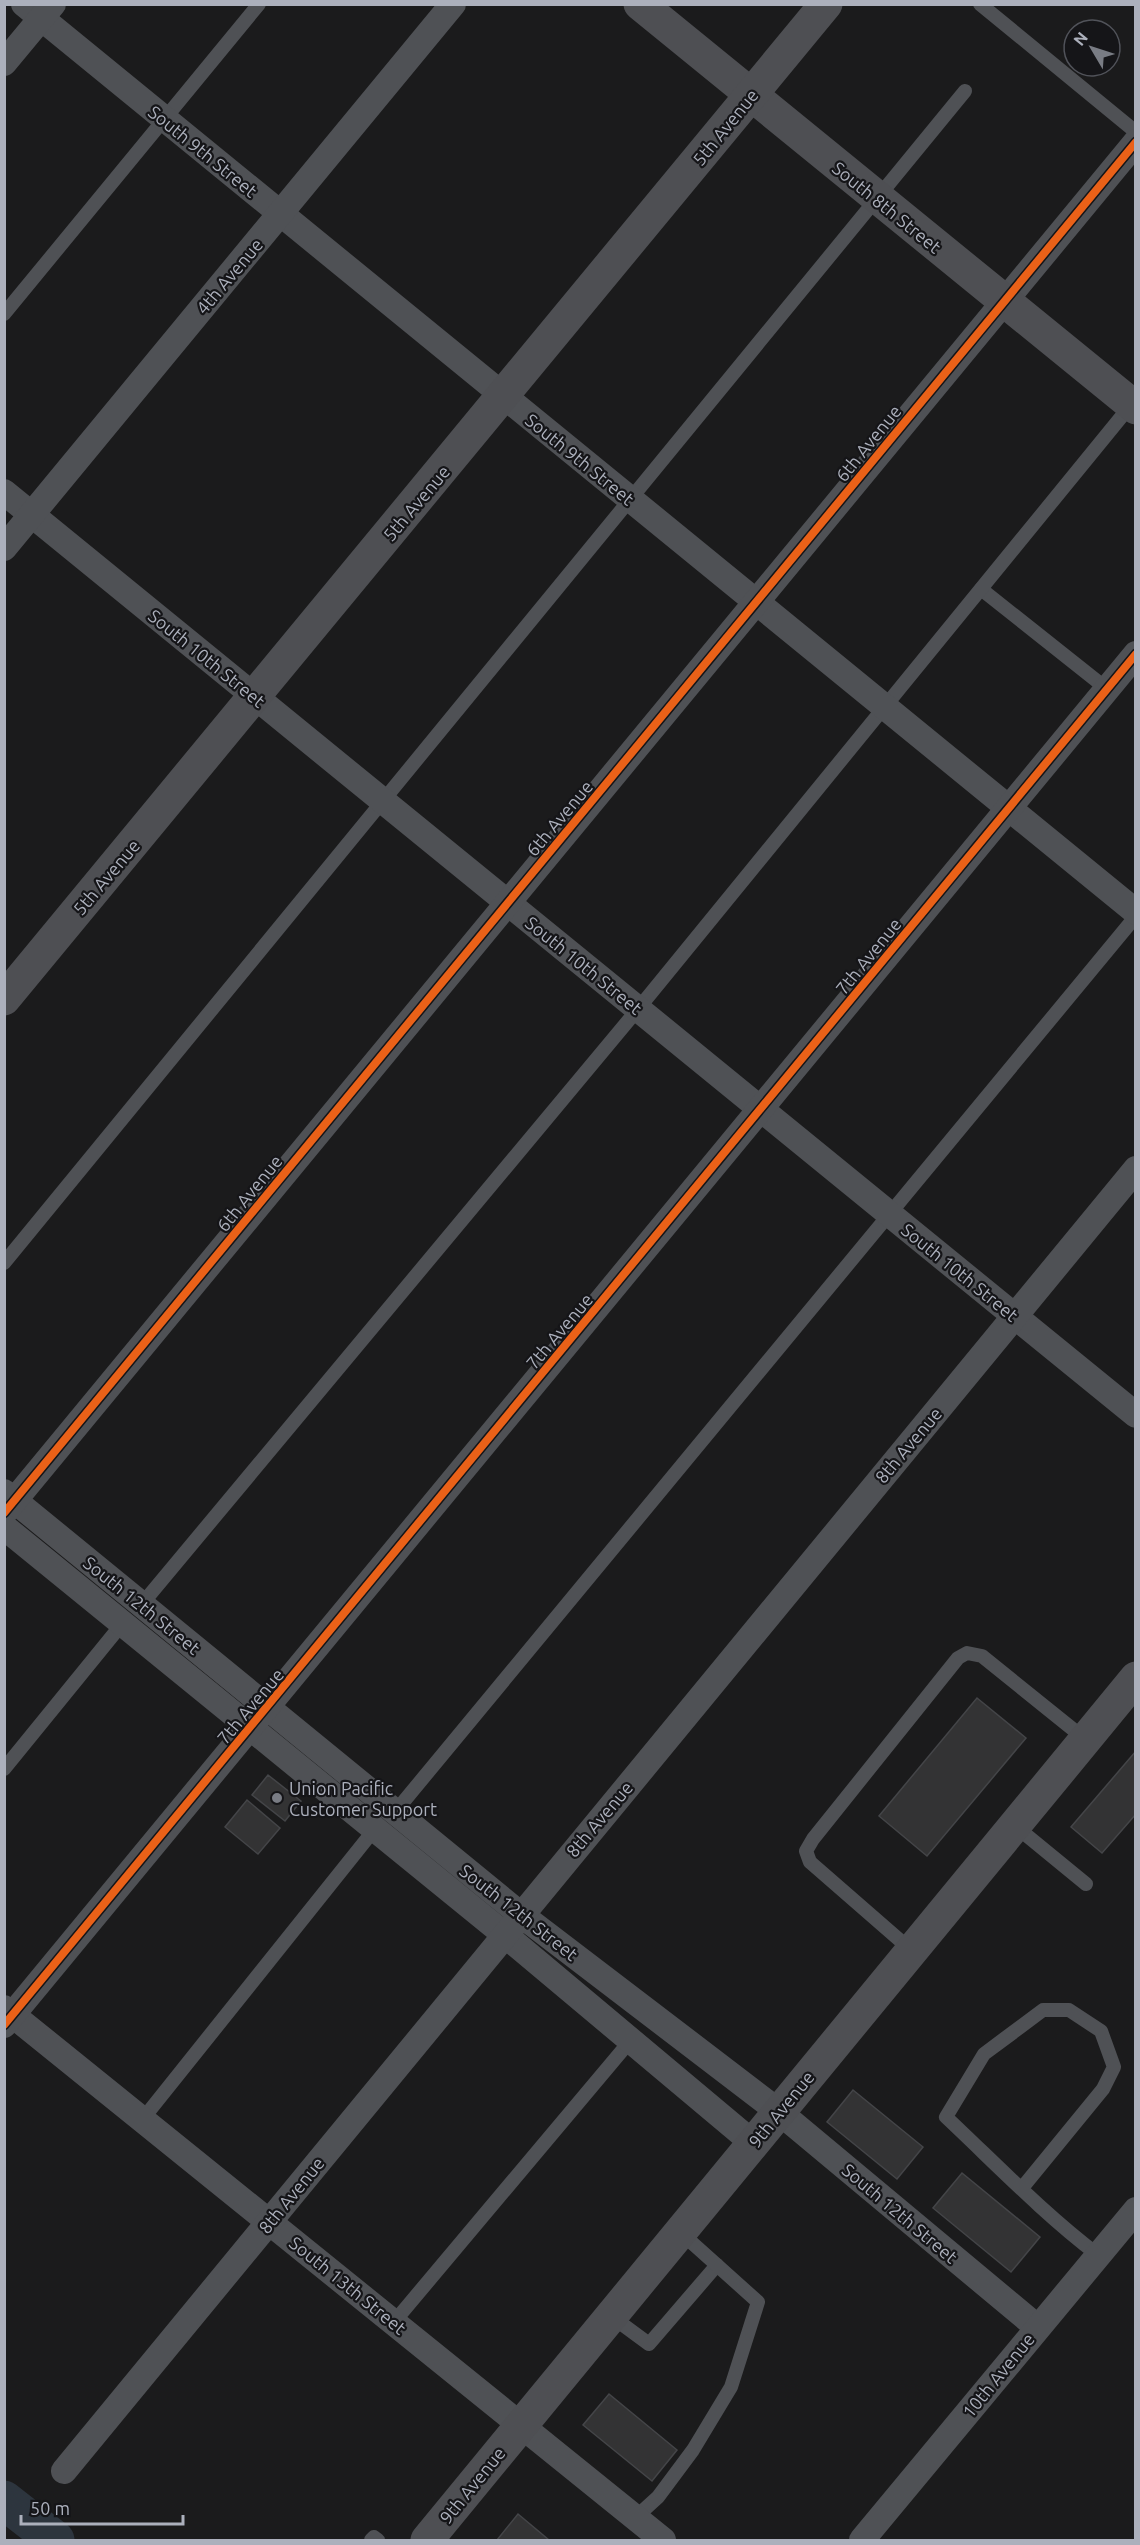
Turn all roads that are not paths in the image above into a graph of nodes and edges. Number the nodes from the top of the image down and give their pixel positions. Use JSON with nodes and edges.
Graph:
{"nodes":[{"id":1,"x":259,"y":4,"type":"edge"},
{"id":2,"x":453,"y":4,"type":"edge"},
{"id":3,"x":640,"y":4,"type":"edge"},
{"id":4,"x":826,"y":4,"type":"edge"},
{"id":5,"x":980,"y":4,"type":"edge"},
{"id":6,"x":39,"y":9,"type":"edge"},
{"id":7,"x":4,"y":63,"type":"edge"},
{"id":8,"x":965,"y":92,"type":"dead end"},
{"id":9,"x":751,"y":96,"type":"junction"},
{"id":10,"x":164,"y":119,"type":"junction"},
{"id":11,"x":1136,"y":132,"type":"edge"},
{"id":12,"x":1136,"y":142,"type":"edge"},
{"id":13,"x":878,"y":200,"type":"junction"},
{"id":14,"x":280,"y":214,"type":"junction"},
{"id":15,"x":1004,"y":301,"type":"junction"},
{"id":16,"x":4,"y":314,"type":"edge"},
{"id":17,"x":503,"y":397,"type":"junction"},
{"id":18,"x":1134,"y":404,"type":"edge"},
{"id":19,"x":4,"y":492,"type":"edge"},
{"id":20,"x":632,"y":500,"type":"junction"},
{"id":21,"x":32,"y":514,"type":"junction"},
{"id":22,"x":4,"y":548,"type":"edge"},
{"id":23,"x":981,"y":589,"type":"junction"},
{"id":24,"x":756,"y":602,"type":"junction"},
{"id":25,"x":1136,"y":654,"type":"edge"},
{"id":26,"x":1107,"y":689,"type":"junction"},
{"id":27,"x":255,"y":697,"type":"junction"},
{"id":28,"x":884,"y":707,"type":"junction"},
{"id":29,"x":384,"y":802,"type":"junction"},
{"id":30,"x":1009,"y":809,"type":"junction"},
{"id":31,"x":509,"y":903,"type":"junction"},
{"id":32,"x":1136,"y":914,"type":"edge"},
{"id":33,"x":4,"y":999,"type":"edge"},
{"id":34,"x":638,"y":1009,"type":"junction"},
{"id":35,"x":762,"y":1109,"type":"junction"},
{"id":36,"x":1136,"y":1169,"type":"edge"},
{"id":37,"x":888,"y":1213,"type":"junction"},
{"id":38,"x":4,"y":1263,"type":"edge"},
{"id":39,"x":1014,"y":1316,"type":"junction"},
{"id":40,"x":1133,"y":1409,"type":"edge"},
{"id":41,"x":8,"y":1502,"type":"edge"},
{"id":42,"x":4,"y":1527,"type":"edge"},
{"id":43,"x":142,"y":1604,"type":"junction"},
{"id":44,"x":122,"y":1624,"type":"junction"},
{"id":45,"x":1136,"y":1678,"type":"edge"},
{"id":46,"x":268,"y":1707,"type":"junction"},
{"id":47,"x":250,"y":1729,"type":"junction"},
{"id":48,"x":1085,"y":1739,"type":"junction"},
{"id":49,"x":4,"y":1768,"type":"edge"},
{"id":50,"x":395,"y":1812,"type":"junction"},
{"id":51,"x":1014,"y":1825,"type":"junction"},
{"id":52,"x":374,"y":1830,"type":"junction"},
{"id":53,"x":1086,"y":1884,"type":"dead end"},
{"id":54,"x":520,"y":1914,"type":"junction"},
{"id":55,"x":505,"y":1935,"type":"junction"},
{"id":56,"x":911,"y":1950,"type":"junction"},
{"id":57,"x":7,"y":2016,"type":"edge"},
{"id":58,"x":631,"y":2040,"type":"junction"},
{"id":59,"x":778,"y":2111,"type":"junction"},
{"id":60,"x":142,"y":2121,"type":"junction"},
{"id":61,"x":753,"y":2143,"type":"junction"},
{"id":62,"x":1022,"y":2188,"type":"junction"},
{"id":63,"x":1136,"y":2210,"type":"edge"},
{"id":64,"x":270,"y":2221,"type":"junction"},
{"id":65,"x":680,"y":2232,"type":"junction"},
{"id":66,"x":1098,"y":2254,"type":"junction"},
{"id":67,"x":717,"y":2265,"type":"junction"},
{"id":68,"x":611,"y":2316,"type":"junction"},
{"id":69,"x":394,"y":2322,"type":"junction"},
{"id":70,"x":1037,"y":2327,"type":"junction"},
{"id":71,"x":520,"y":2426,"type":"junction"},
{"id":72,"x":64,"y":2471,"type":"dead end"},
{"id":73,"x":635,"y":2518,"type":"junction"},
{"id":74,"x":371,"y":2541,"type":"edge"},
{"id":75,"x":378,"y":2541,"type":"edge"},
{"id":76,"x":427,"y":2541,"type":"edge"},
{"id":77,"x":663,"y":2541,"type":"edge"},
{"id":78,"x":862,"y":2541,"type":"edge"}],
"edges":[{"from":1,"to":10,"type":"lane"},
{"from":2,"to":14,"type":"street","name":"4th Avenue"},
{"from":3,"to":9,"type":"street","name":"South 8th Street"},
{"from":4,"to":9,"type":"street","name":"5th Avenue"},
{"from":5,"to":11,"type":"lane"},
{"from":6,"to":7,"type":"street"},
{"from":6,"to":10,"type":"street","name":"South 9th Street"},
{"from":8,"to":13,"type":"lane"},
{"from":9,"to":13,"type":"street","name":"South 8th Street"},
{"from":9,"to":17,"type":"street","name":"5th Avenue"},
{"from":10,"to":14,"type":"street","name":"South 9th Street"},
{"from":10,"to":16,"type":"lane"},
{"from":12,"to":15,"type":"street","name":"6th Avenue"},
{"from":13,"to":15,"type":"street","name":"South 8th Street"},
{"from":13,"to":20,"type":"lane"},
{"from":14,"to":17,"type":"street","name":"South 9th Street"},
{"from":14,"to":21,"type":"street","name":"4th Avenue"},
{"from":15,"to":18,"type":"street","name":"South 8th Street"},
{"from":15,"to":24,"type":"street","name":"6th Avenue"},
{"from":17,"to":20,"type":"street","name":"South 9th Street"},
{"from":17,"to":27,"type":"street","name":"5th Avenue"},
{"from":18,"to":23,"type":"lane"},
{"from":19,"to":21,"type":"street","name":"South 10th Street"},
{"from":20,"to":24,"type":"street","name":"South 9th Street"},
{"from":20,"to":29,"type":"lane"},
{"from":21,"to":22,"type":"street","name":"4th Avenue"},
{"from":21,"to":27,"type":"street","name":"South 10th Street"},
{"from":23,"to":26,"type":"lane"},
{"from":23,"to":28,"type":"lane"},
{"from":24,"to":28,"type":"street","name":"South 9th Street"},
{"from":24,"to":31,"type":"street","name":"6th Avenue"},
{"from":25,"to":26,"type":"street","name":"7th Avenue"},
{"from":26,"to":30,"type":"street","name":"7th Avenue"},
{"from":27,"to":29,"type":"street","name":"South 10th Street"},
{"from":27,"to":33,"type":"street","name":"5th Avenue"},
{"from":28,"to":30,"type":"street","name":"South 9th Street"},
{"from":28,"to":34,"type":"lane"},
{"from":29,"to":31,"type":"street","name":"South 10th Street"},
{"from":29,"to":38,"type":"lane"},
{"from":30,"to":32,"type":"street","name":"South 9th Street"},
{"from":30,"to":35,"type":"street","name":"7th Avenue"},
{"from":31,"to":34,"type":"street","name":"South 10th Street"},
{"from":31,"to":41,"type":"street","name":"6th Avenue"},
{"from":32,"to":37,"type":"lane"},
{"from":34,"to":35,"type":"street","name":"South 10th Street"},
{"from":34,"to":43,"type":"lane"},
{"from":35,"to":37,"type":"street","name":"South 10th Street"},
{"from":35,"to":46,"type":"street","name":"7th Avenue"},
{"from":36,"to":39,"type":"street","name":"8th Avenue"},
{"from":37,"to":39,"type":"street","name":"South 10th Street"},
{"from":37,"to":50,"type":"lane"},
{"from":39,"to":40,"type":"street","name":"South 10th Street"},
{"from":39,"to":54,"type":"street","name":"8th Avenue"},
{"from":41,"to":43,"type":"street","name":"South 12th Street"},
{"from":42,"to":44,"type":"street"},
{"from":43,"to":46,"type":"street","name":"South 12th Street"},
{"from":44,"to":47,"type":"street"},
{"from":44,"to":49,"type":"lane"},
{"from":45,"to":48,"type":"street","name":"9th Avenue"},
{"from":46,"to":47,"type":"street","name":"7th Avenue"},
{"from":46,"to":50,"type":"street","name":"South 12th Street"},
{"from":47,"to":52,"type":"street"},
{"from":47,"to":57,"type":"street","name":"7th Avenue"},
{"from":48,"to":51,"type":"street","name":"9th Avenue"},
{"from":48,"to":56,"type":"lane"},
{"from":50,"to":54,"type":"street","name":"South 12th Street"},
{"from":51,"to":53,"type":"lane"},
{"from":51,"to":56,"type":"street","name":"9th Avenue"},
{"from":52,"to":55,"type":"street"},
{"from":52,"to":60,"type":"lane"},
{"from":54,"to":55,"type":"street","name":"8th Avenue"},
{"from":54,"to":59,"type":"street","name":"South 12th Street"},
{"from":55,"to":58,"type":"street"},
{"from":55,"to":64,"type":"street","name":"8th Avenue"},
{"from":56,"to":59,"type":"street","name":"9th Avenue"},
{"from":57,"to":60,"type":"street","name":"South 13th Street"},
{"from":58,"to":61,"type":"street"},
{"from":58,"to":69,"type":"lane"},
{"from":59,"to":61,"type":"street","name":"9th Avenue"},
{"from":59,"to":70,"type":"street","name":"South 12th Street"},
{"from":60,"to":64,"type":"street","name":"South 13th Street"},
{"from":61,"to":65,"type":"street","name":"9th Avenue"},
{"from":62,"to":62,"type":"lane"},
{"from":62,"to":66,"type":"lane"},
{"from":63,"to":66,"type":"street","name":"10th Avenue"},
{"from":64,"to":69,"type":"street","name":"South 13th Street"},
{"from":64,"to":72,"type":"street","name":"8th Avenue"},
{"from":65,"to":67,"type":"lane"},
{"from":65,"to":68,"type":"street","name":"9th Avenue"},
{"from":66,"to":70,"type":"street","name":"10th Avenue"},
{"from":67,"to":68,"type":"lane"},
{"from":67,"to":73,"type":"lane"},
{"from":68,"to":71,"type":"street","name":"9th Avenue"},
{"from":69,"to":71,"type":"street","name":"South 13th Street"},
{"from":70,"to":78,"type":"street","name":"10th Avenue"},
{"from":71,"to":73,"type":"street","name":"South 13th Street"},
{"from":71,"to":76,"type":"street","name":"9th Avenue"},
{"from":73,"to":77,"type":"street","name":"South 13th Street"},
{"from":74,"to":75,"type":"lane"}]}
